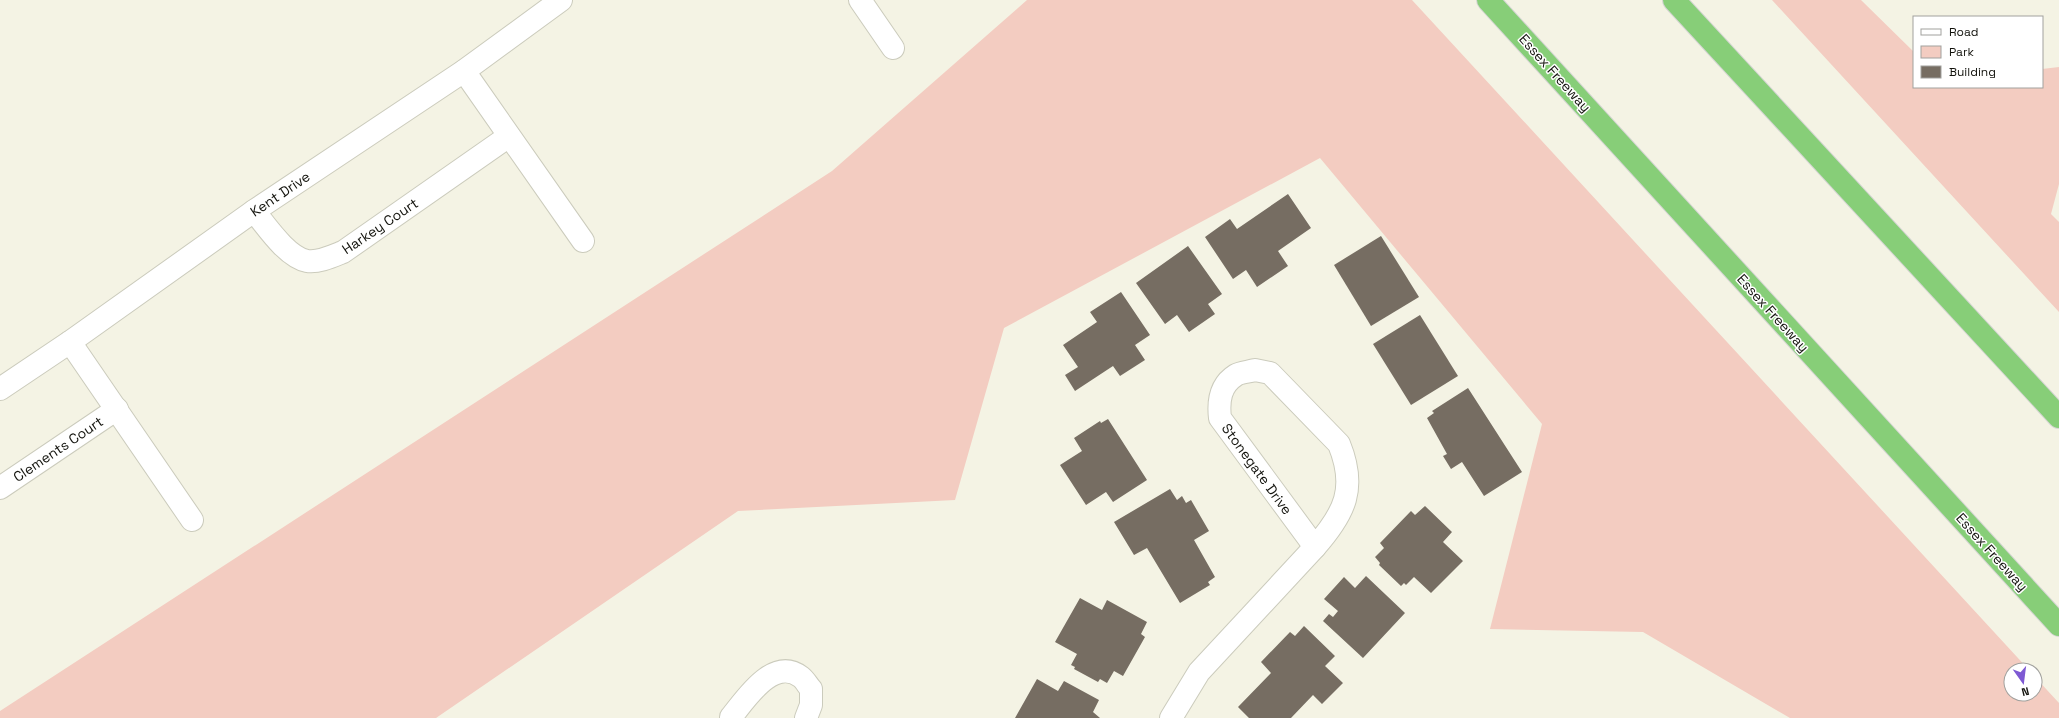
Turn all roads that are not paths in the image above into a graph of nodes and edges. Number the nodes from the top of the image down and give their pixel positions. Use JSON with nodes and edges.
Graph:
{"nodes":[{"id":1,"x":561,"y":0,"type":"edge"},
{"id":2,"x":860,"y":0,"type":"edge"},
{"id":3,"x":1488,"y":0,"type":"edge"},
{"id":4,"x":1674,"y":0,"type":"edge"},
{"id":5,"x":893,"y":48,"type":"dead end"},
{"id":6,"x":464,"y":71,"type":"junction"},
{"id":7,"x":509,"y":136,"type":"junction"},
{"id":8,"x":254,"y":211,"type":"junction"},
{"id":9,"x":583,"y":242,"type":"dead end"},
{"id":10,"x":70,"y":342,"type":"junction"},
{"id":11,"x":0,"y":389,"type":"edge"},
{"id":12,"x":117,"y":409,"type":"junction"},
{"id":13,"x":2059,"y":417,"type":"edge"},
{"id":14,"x":0,"y":488,"type":"edge"},
{"id":15,"x":192,"y":520,"type":"dead end"},
{"id":16,"x":1315,"y":547,"type":"junction"},
{"id":17,"x":2059,"y":625,"type":"edge"},
{"id":18,"x":737,"y":718,"type":"edge"},
{"id":19,"x":806,"y":718,"type":"edge"},
{"id":20,"x":1172,"y":718,"type":"edge"}],
"edges":[{"from":1,"to":6,"type":"street","name":"Kent Drive"},
{"from":2,"to":5,"type":"street"},
{"from":3,"to":17,"type":"highway","name":"Essex Freeway"},
{"from":4,"to":13,"type":"highway"},
{"from":6,"to":7,"type":"street"},
{"from":6,"to":8,"type":"street","name":"Kent Drive"},
{"from":7,"to":8,"type":"street","name":"Harkey Court"},
{"from":7,"to":9,"type":"street"},
{"from":8,"to":10,"type":"street","name":"Kent Drive"},
{"from":10,"to":11,"type":"street","name":"Kent Drive"},
{"from":10,"to":12,"type":"street","name":"Clements Court"},
{"from":12,"to":14,"type":"street","name":"Clements Court"},
{"from":12,"to":15,"type":"street","name":"Clements Court"},
{"from":16,"to":16,"type":"street","name":"Stonegate Drive"},
{"from":16,"to":20,"type":"street","name":"Stonegate Drive"},
{"from":18,"to":19,"type":"street"}]}
